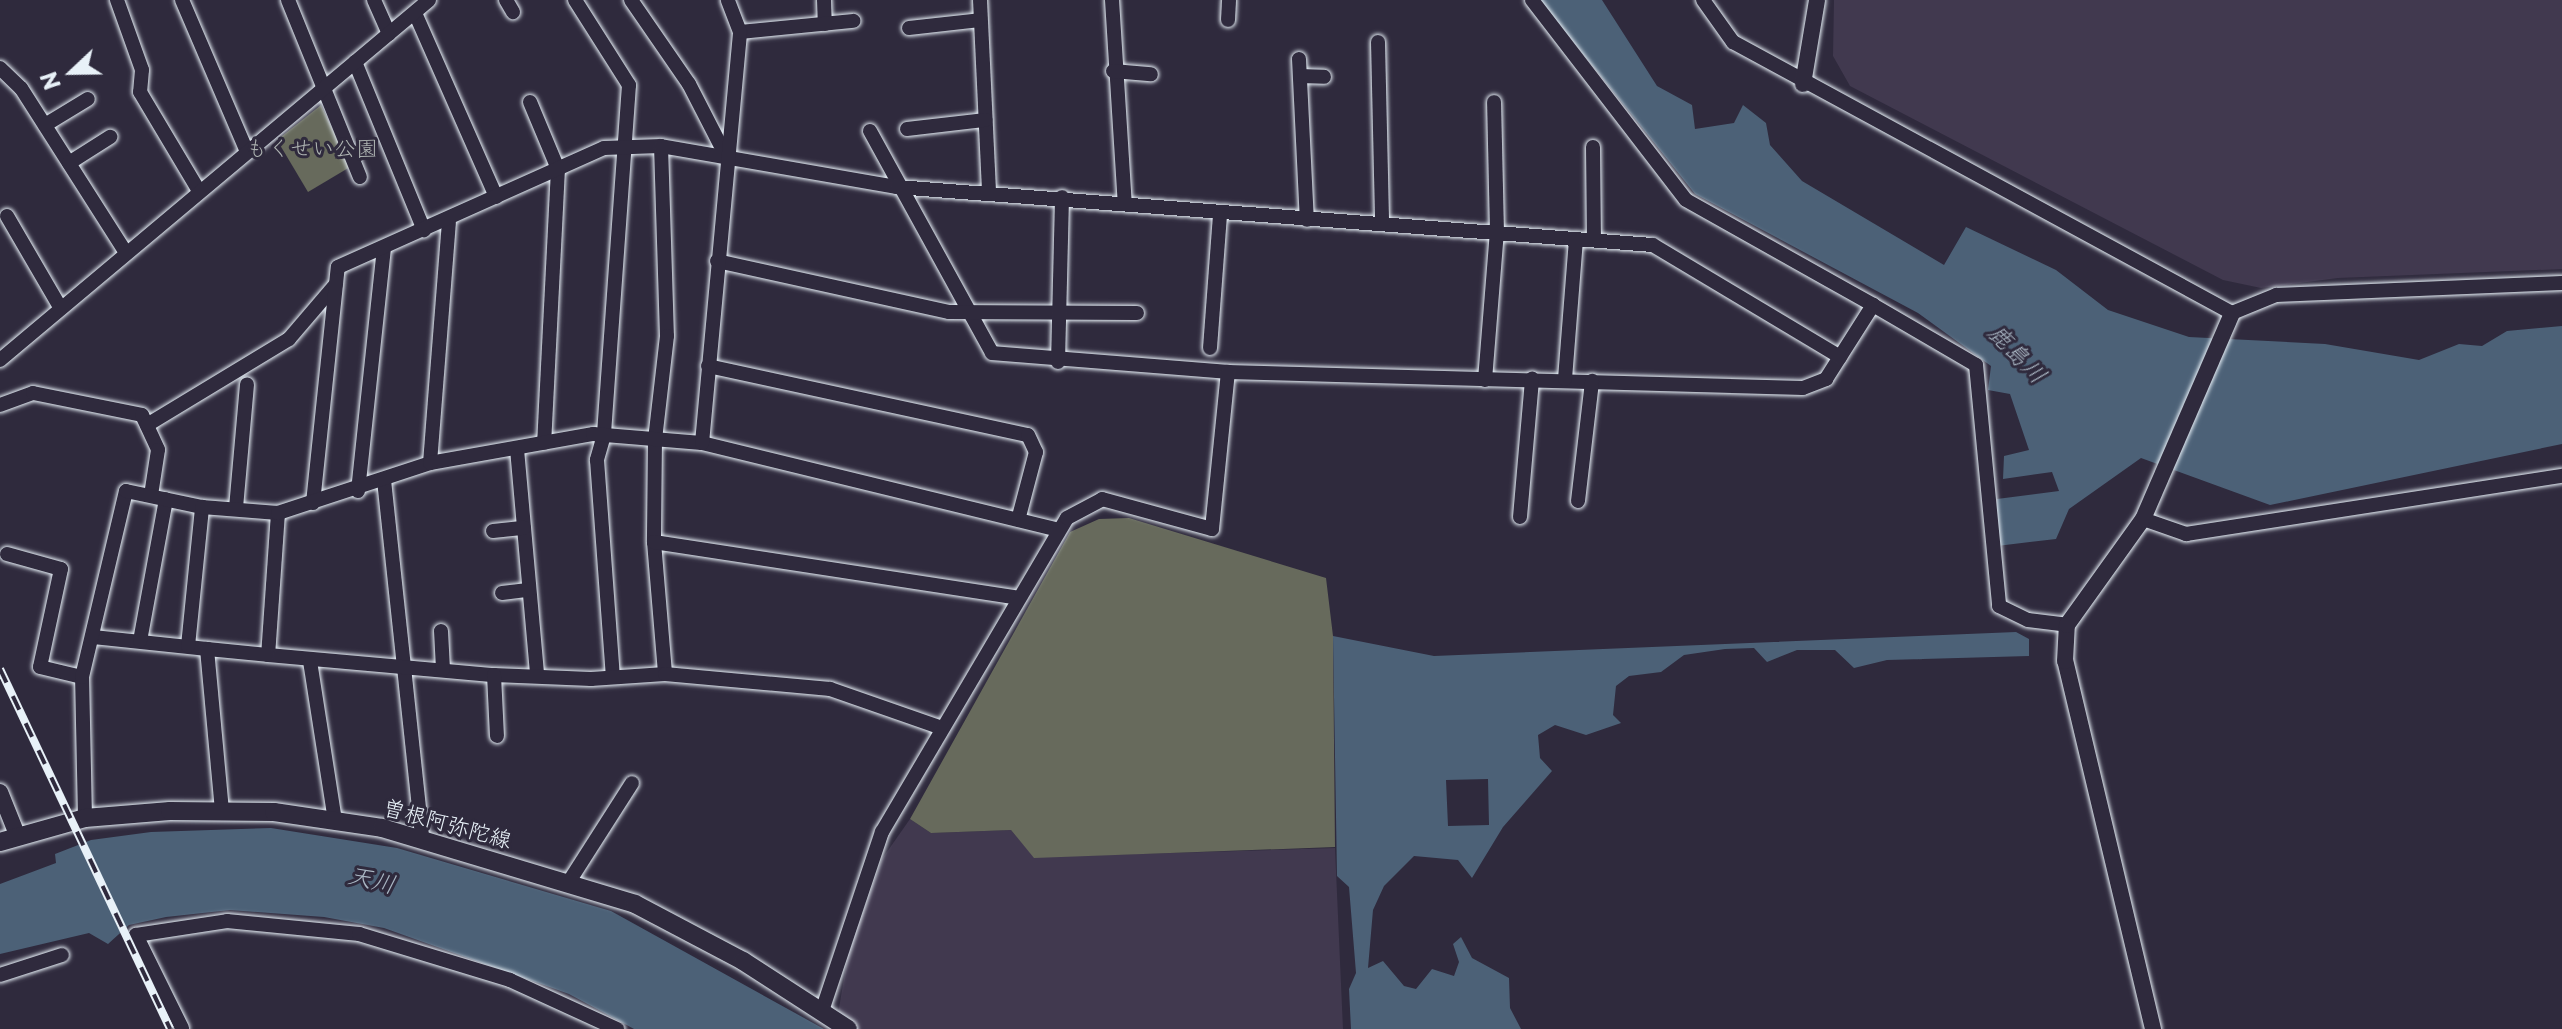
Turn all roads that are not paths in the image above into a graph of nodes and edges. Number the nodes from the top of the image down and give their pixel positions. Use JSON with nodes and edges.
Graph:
{"nodes":[{"id":1,"x":117,"y":0,"type":"edge"},
{"id":2,"x":182,"y":0,"type":"edge"},
{"id":3,"x":288,"y":0,"type":"edge"},
{"id":4,"x":374,"y":0,"type":"edge"},
{"id":5,"x":429,"y":0,"type":"edge"},
{"id":6,"x":575,"y":0,"type":"edge"},
{"id":7,"x":631,"y":0,"type":"edge"},
{"id":8,"x":728,"y":0,"type":"edge"},
{"id":9,"x":824,"y":0,"type":"edge"},
{"id":10,"x":980,"y":0,"type":"edge"},
{"id":11,"x":1112,"y":0,"type":"edge"},
{"id":12,"x":1229,"y":0,"type":"edge"},
{"id":13,"x":1532,"y":0,"type":"edge"},
{"id":14,"x":1703,"y":0,"type":"edge"},
{"id":15,"x":1817,"y":0,"type":"edge"},
{"id":16,"x":415,"y":13,"type":"junction"},
{"id":17,"x":980,"y":20,"type":"junction"},
{"id":18,"x":1228,"y":20,"type":"dead end"},
{"id":19,"x":853,"y":21,"type":"dead end"},
{"id":20,"x":825,"y":24,"type":"junction"},
{"id":21,"x":909,"y":28,"type":"dead end"},
{"id":22,"x":740,"y":32,"type":"junction"},
{"id":23,"x":389,"y":34,"type":"junction"},
{"id":24,"x":1378,"y":42,"type":"dead end"},
{"id":25,"x":1299,"y":59,"type":"dead end"},
{"id":26,"x":355,"y":62,"type":"junction"},
{"id":27,"x":0,"y":68,"type":"edge"},
{"id":28,"x":1113,"y":71,"type":"junction"},
{"id":29,"x":1151,"y":74,"type":"dead end"},
{"id":30,"x":1300,"y":76,"type":"junction"},
{"id":31,"x":1324,"y":77,"type":"dead end"},
{"id":32,"x":1803,"y":84,"type":"junction"},
{"id":33,"x":322,"y":91,"type":"junction"},
{"id":34,"x":88,"y":99,"type":"dead end"},
{"id":35,"x":530,"y":102,"type":"dead end"},
{"id":36,"x":1494,"y":102,"type":"dead end"},
{"id":37,"x":985,"y":120,"type":"junction"},
{"id":38,"x":45,"y":125,"type":"junction"},
{"id":39,"x":1302,"y":125,"type":"junction"},
{"id":40,"x":1285,"y":126,"type":"dead end"},
{"id":41,"x":907,"y":129,"type":"dead end"},
{"id":42,"x":870,"y":131,"type":"dead end"},
{"id":43,"x":110,"y":137,"type":"dead end"},
{"id":44,"x":661,"y":146,"type":"junction"},
{"id":45,"x":624,"y":147,"type":"junction"},
{"id":46,"x":1593,"y":147,"type":"dead end"},
{"id":47,"x":247,"y":152,"type":"junction"},
{"id":48,"x":725,"y":155,"type":"junction"},
{"id":49,"x":69,"y":163,"type":"junction"},
{"id":50,"x":558,"y":169,"type":"junction"},
{"id":51,"x":360,"y":177,"type":"dead end"},
{"id":52,"x":897,"y":187,"type":"junction"},
{"id":53,"x":989,"y":190,"type":"junction"},
{"id":54,"x":199,"y":191,"type":"junction"},
{"id":55,"x":496,"y":197,"type":"junction"},
{"id":56,"x":1062,"y":197,"type":"junction"},
{"id":57,"x":1125,"y":204,"type":"junction"},
{"id":58,"x":1220,"y":214,"type":"junction"},
{"id":59,"x":7,"y":216,"type":"dead end"},
{"id":60,"x":1307,"y":220,"type":"junction"},
{"id":61,"x":449,"y":223,"type":"junction"},
{"id":62,"x":1382,"y":224,"type":"junction"},
{"id":63,"x":424,"y":230,"type":"junction"},
{"id":64,"x":1497,"y":232,"type":"junction"},
{"id":65,"x":1576,"y":239,"type":"junction"},
{"id":66,"x":1594,"y":240,"type":"junction"},
{"id":67,"x":384,"y":247,"type":"junction"},
{"id":68,"x":125,"y":251,"type":"junction"},
{"id":69,"x":717,"y":261,"type":"junction"},
{"id":70,"x":2562,"y":283,"type":"edge"},
{"id":71,"x":336,"y":284,"type":"junction"},
{"id":72,"x":1873,"y":305,"type":"junction"},
{"id":73,"x":60,"y":307,"type":"junction"},
{"id":74,"x":965,"y":309,"type":"junction"},
{"id":75,"x":1060,"y":310,"type":"junction"},
{"id":76,"x":1137,"y":313,"type":"dead end"},
{"id":77,"x":2232,"y":313,"type":"junction"},
{"id":78,"x":0,"y":337,"type":"edge"},
{"id":79,"x":1210,"y":348,"type":"dead end"},
{"id":80,"x":4,"y":356,"type":"edge"},
{"id":81,"x":1840,"y":357,"type":"junction"},
{"id":82,"x":1058,"y":362,"type":"junction"},
{"id":83,"x":708,"y":366,"type":"junction"},
{"id":84,"x":1228,"y":372,"type":"junction"},
{"id":85,"x":1532,"y":379,"type":"junction"},
{"id":86,"x":1565,"y":379,"type":"junction"},
{"id":87,"x":1485,"y":380,"type":"junction"},
{"id":88,"x":1592,"y":381,"type":"junction"},
{"id":89,"x":247,"y":384,"type":"dead end"},
{"id":90,"x":0,"y":405,"type":"edge"},
{"id":91,"x":147,"y":425,"type":"junction"},
{"id":92,"x":604,"y":435,"type":"junction"},
{"id":93,"x":655,"y":439,"type":"junction"},
{"id":94,"x":544,"y":443,"type":"junction"},
{"id":95,"x":702,"y":443,"type":"junction"},
{"id":96,"x":517,"y":449,"type":"junction"},
{"id":97,"x":430,"y":463,"type":"junction"},
{"id":98,"x":2562,"y":476,"type":"edge"},
{"id":99,"x":384,"y":480,"type":"junction"},
{"id":100,"x":358,"y":491,"type":"junction"},
{"id":101,"x":151,"y":495,"type":"junction"},
{"id":102,"x":166,"y":499,"type":"junction"},
{"id":103,"x":1578,"y":501,"type":"dead end"},
{"id":104,"x":313,"y":503,"type":"junction"},
{"id":105,"x":202,"y":507,"type":"junction"},
{"id":106,"x":236,"y":508,"type":"junction"},
{"id":107,"x":278,"y":513,"type":"junction"},
{"id":108,"x":1520,"y":517,"type":"dead end"},
{"id":109,"x":2143,"y":519,"type":"junction"},
{"id":110,"x":1018,"y":520,"type":"junction"},
{"id":111,"x":524,"y":528,"type":"junction"},
{"id":112,"x":1059,"y":530,"type":"junction"},
{"id":113,"x":493,"y":531,"type":"dead end"},
{"id":114,"x":654,"y":542,"type":"junction"},
{"id":115,"x":7,"y":554,"type":"dead end"},
{"id":116,"x":528,"y":590,"type":"junction"},
{"id":117,"x":502,"y":593,"type":"dead end"},
{"id":118,"x":1015,"y":597,"type":"junction"},
{"id":119,"x":2067,"y":625,"type":"junction"},
{"id":120,"x":441,"y":631,"type":"dead end"},
{"id":121,"x":93,"y":637,"type":"junction"},
{"id":122,"x":140,"y":641,"type":"junction"},
{"id":123,"x":188,"y":646,"type":"junction"},
{"id":124,"x":207,"y":649,"type":"junction"},
{"id":125,"x":268,"y":655,"type":"junction"},
{"id":126,"x":310,"y":661,"type":"junction"},
{"id":127,"x":400,"y":665,"type":"junction"},
{"id":128,"x":443,"y":669,"type":"junction"},
{"id":129,"x":665,"y":674,"type":"junction"},
{"id":130,"x":494,"y":675,"type":"junction"},
{"id":131,"x":537,"y":675,"type":"junction"},
{"id":132,"x":613,"y":676,"type":"junction"},
{"id":133,"x":82,"y":677,"type":"junction"},
{"id":134,"x":939,"y":727,"type":"junction"},
{"id":135,"x":497,"y":736,"type":"dead end"},
{"id":136,"x":632,"y":783,"type":"dead end"},
{"id":137,"x":0,"y":792,"type":"edge"},
{"id":138,"x":222,"y":810,"type":"junction"},
{"id":139,"x":85,"y":818,"type":"junction"},
{"id":140,"x":335,"y":820,"type":"junction"},
{"id":141,"x":422,"y":837,"type":"junction"},
{"id":142,"x":9,"y":840,"type":"edge"},
{"id":143,"x":570,"y":880,"type":"junction"},
{"id":144,"x":62,"y":955,"type":"dead end"},
{"id":145,"x":0,"y":975,"type":"edge"},
{"id":146,"x":823,"y":1008,"type":"junction"},
{"id":147,"x":182,"y":1028,"type":"edge"},
{"id":148,"x":617,"y":1029,"type":"edge"},
{"id":149,"x":848,"y":1029,"type":"edge"},
{"id":150,"x":2153,"y":1029,"type":"edge"}],
"edges":[{"from":1,"to":54,"type":"street"},
{"from":2,"to":47,"type":"street"},
{"from":3,"to":33,"type":"street"},
{"from":4,"to":23,"type":"street"},
{"from":5,"to":16,"type":"street"},
{"from":6,"to":45,"type":"street"},
{"from":7,"to":48,"type":"street"},
{"from":8,"to":22,"type":"street"},
{"from":9,"to":20,"type":"street"},
{"from":10,"to":17,"type":"street"},
{"from":11,"to":28,"type":"street"},
{"from":12,"to":18,"type":"street"},
{"from":13,"to":72,"type":"street"},
{"from":14,"to":32,"type":"street"},
{"from":15,"to":32,"type":"street"},
{"from":16,"to":23,"type":"street"},
{"from":16,"to":55,"type":"street"},
{"from":17,"to":21,"type":"street"},
{"from":17,"to":37,"type":"street"},
{"from":19,"to":20,"type":"street"},
{"from":20,"to":22,"type":"street"},
{"from":22,"to":48,"type":"street"},
{"from":23,"to":26,"type":"street"},
{"from":24,"to":62,"type":"street"},
{"from":25,"to":30,"type":"street"},
{"from":26,"to":33,"type":"street"},
{"from":26,"to":63,"type":"street"},
{"from":27,"to":38,"type":"street"},
{"from":28,"to":29,"type":"street"},
{"from":28,"to":57,"type":"street"},
{"from":30,"to":31,"type":"street"},
{"from":30,"to":39,"type":"street"},
{"from":32,"to":77,"type":"street"},
{"from":33,"to":47,"type":"street"},
{"from":33,"to":51,"type":"street"},
{"from":34,"to":38,"type":"street"},
{"from":35,"to":50,"type":"street"},
{"from":36,"to":64,"type":"street"},
{"from":37,"to":41,"type":"street"},
{"from":37,"to":53,"type":"street"},
{"from":38,"to":49,"type":"street"},
{"from":39,"to":40,"type":"street"},
{"from":39,"to":60,"type":"street"},
{"from":42,"to":52,"type":"street"},
{"from":43,"to":49,"type":"street"},
{"from":44,"to":45,"type":"street"},
{"from":44,"to":48,"type":"street"},
{"from":44,"to":93,"type":"street"},
{"from":45,"to":50,"type":"street"},
{"from":45,"to":92,"type":"street"},
{"from":46,"to":66,"type":"street"},
{"from":47,"to":54,"type":"street"},
{"from":48,"to":52,"type":"street"},
{"from":48,"to":69,"type":"street"},
{"from":49,"to":68,"type":"street"},
{"from":50,"to":55,"type":"street"},
{"from":50,"to":94,"type":"street"},
{"from":52,"to":53,"type":"street"},
{"from":52,"to":74,"type":"street"},
{"from":53,"to":56,"type":"street"},
{"from":54,"to":68,"type":"street"},
{"from":55,"to":61,"type":"street"},
{"from":56,"to":57,"type":"street"},
{"from":56,"to":75,"type":"street"},
{"from":57,"to":58,"type":"street"},
{"from":58,"to":60,"type":"street"},
{"from":58,"to":79,"type":"street"},
{"from":59,"to":73,"type":"street"},
{"from":60,"to":62,"type":"street"},
{"from":61,"to":63,"type":"street"},
{"from":61,"to":97,"type":"street"},
{"from":62,"to":64,"type":"street"},
{"from":63,"to":67,"type":"street"},
{"from":64,"to":65,"type":"street"},
{"from":64,"to":87,"type":"street"},
{"from":65,"to":66,"type":"street"},
{"from":65,"to":86,"type":"street"},
{"from":66,"to":81,"type":"street"},
{"from":67,"to":71,"type":"street"},
{"from":67,"to":100,"type":"street"},
{"from":68,"to":73,"type":"street"},
{"from":69,"to":74,"type":"street"},
{"from":69,"to":83,"type":"street"},
{"from":70,"to":77,"type":"street"},
{"from":71,"to":91,"type":"street"},
{"from":71,"to":104,"type":"street"},
{"from":72,"to":81,"type":"street"},
{"from":72,"to":119,"type":"street"},
{"from":73,"to":80,"type":"street"},
{"from":74,"to":75,"type":"street"},
{"from":74,"to":82,"type":"street"},
{"from":75,"to":76,"type":"street"},
{"from":75,"to":82,"type":"street"},
{"from":77,"to":109,"type":"street"},
{"from":78,"to":80,"type":"street"},
{"from":81,"to":88,"type":"street"},
{"from":82,"to":84,"type":"street"},
{"from":83,"to":95,"type":"street"},
{"from":83,"to":110,"type":"street"},
{"from":84,"to":87,"type":"street"},
{"from":84,"to":112,"type":"street"},
{"from":85,"to":86,"type":"street"},
{"from":85,"to":87,"type":"street"},
{"from":85,"to":108,"type":"street"},
{"from":86,"to":88,"type":"street"},
{"from":88,"to":103,"type":"street"},
{"from":89,"to":106,"type":"street"},
{"from":90,"to":91,"type":"street"},
{"from":91,"to":101,"type":"street"},
{"from":92,"to":93,"type":"street"},
{"from":92,"to":94,"type":"street"},
{"from":92,"to":132,"type":"street"},
{"from":93,"to":95,"type":"street"},
{"from":93,"to":114,"type":"street"},
{"from":94,"to":96,"type":"street"},
{"from":95,"to":110,"type":"street"},
{"from":96,"to":97,"type":"street"},
{"from":96,"to":111,"type":"street"},
{"from":97,"to":99,"type":"street"},
{"from":98,"to":109,"type":"street"},
{"from":99,"to":100,"type":"street"},
{"from":99,"to":127,"type":"street"},
{"from":100,"to":104,"type":"street"},
{"from":101,"to":102,"type":"street"},
{"from":101,"to":121,"type":"street"},
{"from":102,"to":105,"type":"street"},
{"from":102,"to":122,"type":"street"},
{"from":104,"to":107,"type":"street"},
{"from":105,"to":106,"type":"street"},
{"from":105,"to":123,"type":"street"},
{"from":106,"to":107,"type":"street"},
{"from":107,"to":125,"type":"street"},
{"from":109,"to":119,"type":"street"},
{"from":110,"to":112,"type":"street"},
{"from":111,"to":113,"type":"street"},
{"from":111,"to":116,"type":"street"},
{"from":112,"to":118,"type":"street"},
{"from":114,"to":118,"type":"street"},
{"from":114,"to":129,"type":"street"},
{"from":115,"to":133,"type":"street"},
{"from":116,"to":117,"type":"street"},
{"from":116,"to":131,"type":"street"},
{"from":118,"to":134,"type":"street"},
{"from":119,"to":150,"type":"street"},
{"from":120,"to":128,"type":"street"},
{"from":121,"to":122,"type":"street"},
{"from":121,"to":133,"type":"street"},
{"from":122,"to":123,"type":"street"},
{"from":123,"to":124,"type":"street"},
{"from":124,"to":125,"type":"street"},
{"from":124,"to":138,"type":"street"},
{"from":125,"to":126,"type":"street"},
{"from":126,"to":127,"type":"street"},
{"from":126,"to":140,"type":"street"},
{"from":127,"to":128,"type":"street"},
{"from":127,"to":141,"type":"street"},
{"from":128,"to":130,"type":"street"},
{"from":129,"to":132,"type":"street"},
{"from":129,"to":134,"type":"street"},
{"from":130,"to":131,"type":"street"},
{"from":130,"to":135,"type":"street"},
{"from":131,"to":132,"type":"street"},
{"from":133,"to":139,"type":"street"},
{"from":134,"to":146,"type":"street"},
{"from":136,"to":143,"type":"street"},
{"from":137,"to":142,"type":"street"},
{"from":138,"to":139,"type":"main road","name":"曽根阿弥陀線"},
{"from":138,"to":140,"type":"main road","name":"曽根阿弥陀線"},
{"from":139,"to":142,"type":"main road","name":"曽根阿弥陀線"},
{"from":140,"to":141,"type":"main road","name":"曽根阿弥陀線"},
{"from":141,"to":143,"type":"main road","name":"曽根阿弥陀線"},
{"from":143,"to":146,"type":"main road","name":"曽根阿弥陀線"},
{"from":144,"to":145,"type":"street"},
{"from":146,"to":149,"type":"main road","name":"曽根阿弥陀線"},
{"from":147,"to":148,"type":"street"}]}
